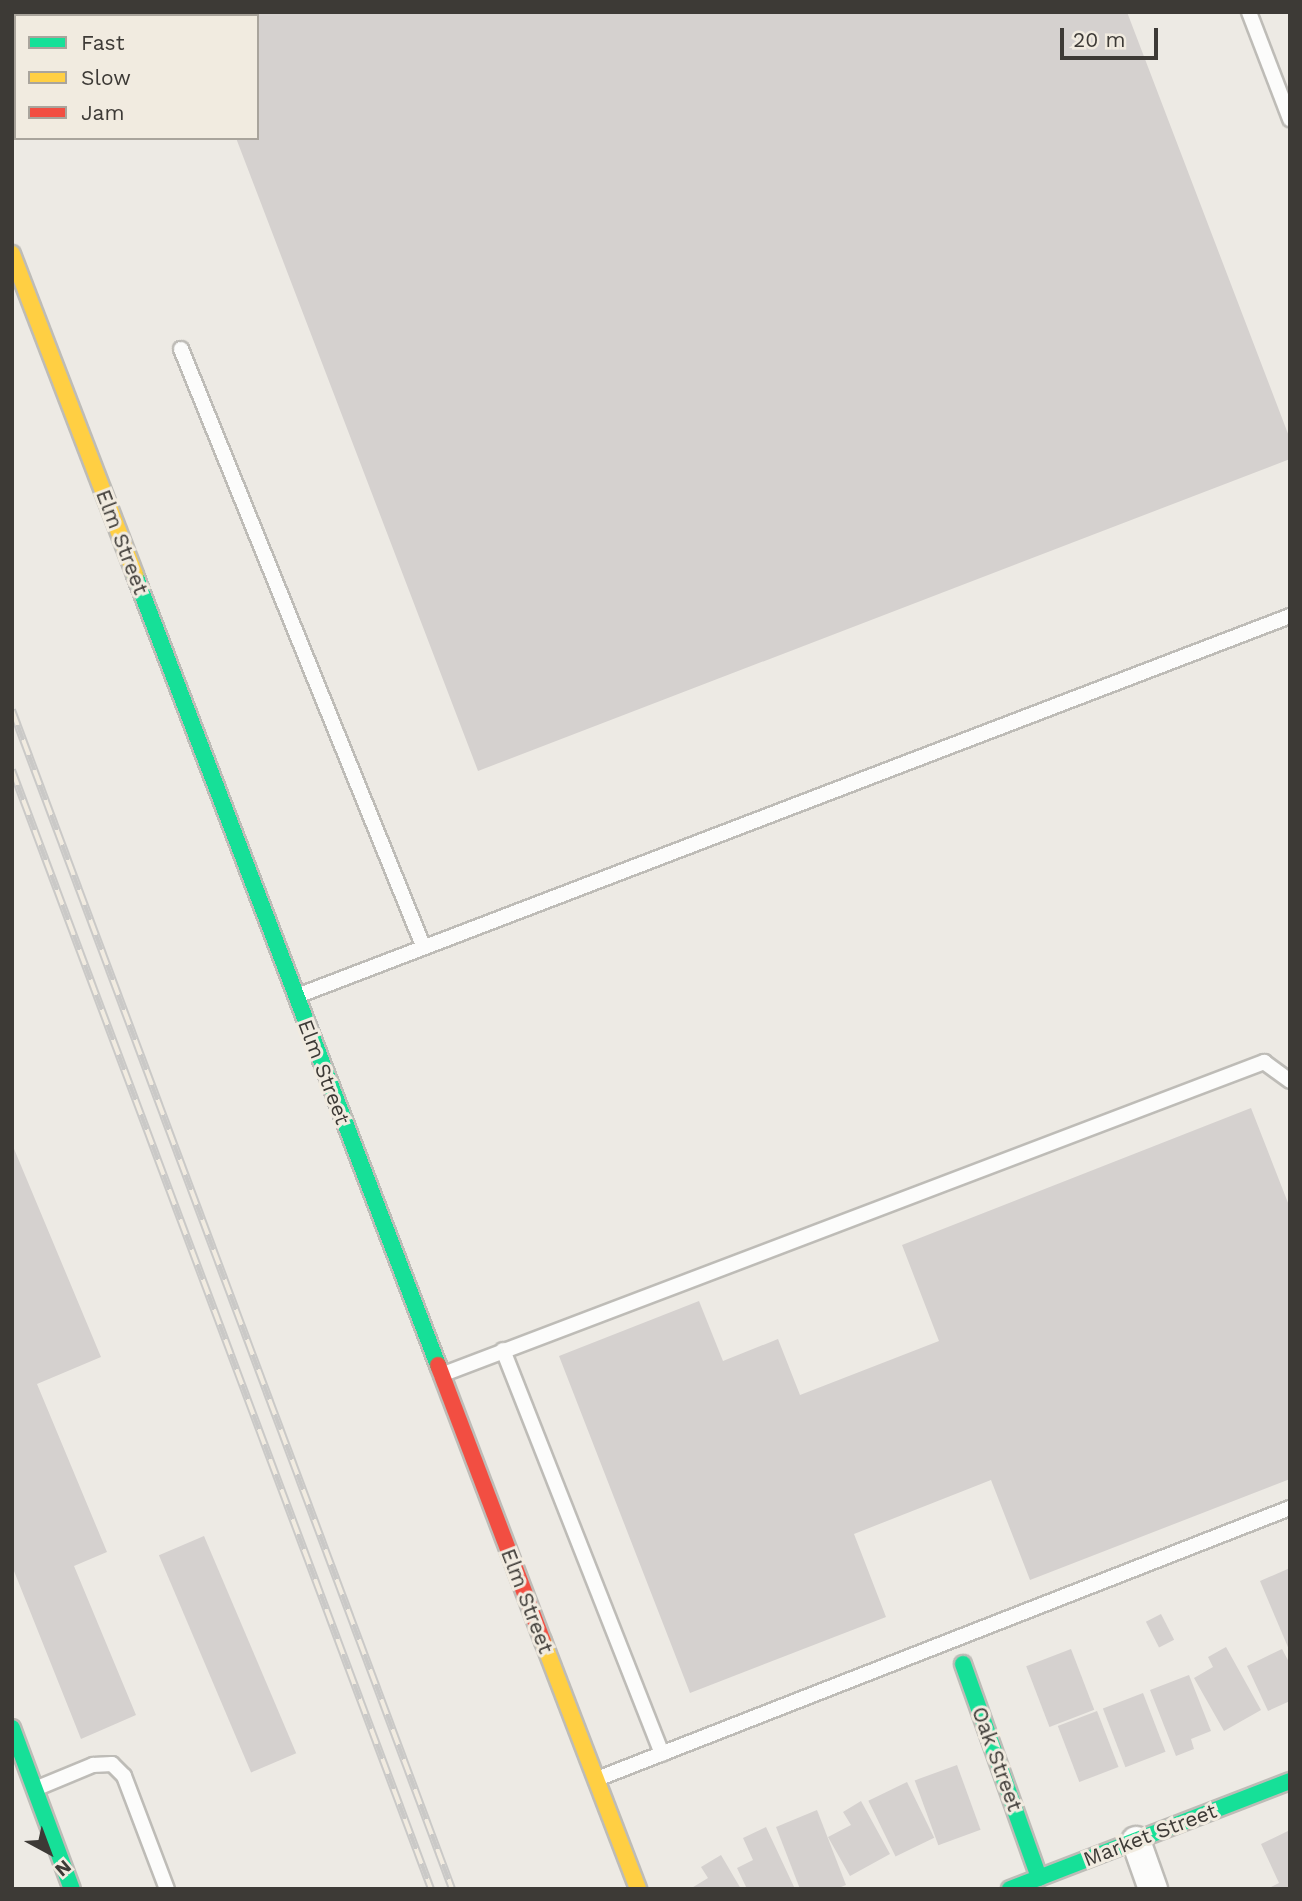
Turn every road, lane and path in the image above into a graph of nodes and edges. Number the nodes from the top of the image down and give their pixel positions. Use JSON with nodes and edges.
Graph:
{"nodes":[{"id":1,"x":1249,"y":12,"type":"edge"},
{"id":2,"x":1290,"y":118,"type":"edge"},
{"id":3,"x":12,"y":254,"type":"edge"},
{"id":4,"x":181,"y":349,"type":"dead end"},
{"id":5,"x":1290,"y":616,"type":"edge"},
{"id":6,"x":424,"y":948,"type":"junction"},
{"id":7,"x":295,"y":997,"type":"junction"},
{"id":8,"x":1290,"y":1080,"type":"edge"},
{"id":9,"x":503,"y":1350,"type":"junction"},
{"id":10,"x":440,"y":1376,"type":"junction"},
{"id":11,"x":1290,"y":1508,"type":"edge"},
{"id":12,"x":955,"y":1641,"type":"junction"},
{"id":13,"x":963,"y":1664,"type":"joint"},
{"id":14,"x":12,"y":1728,"type":"edge"},
{"id":15,"x":662,"y":1754,"type":"junction"},
{"id":16,"x":596,"y":1780,"type":"junction"},
{"id":17,"x":1290,"y":1782,"type":"edge"},
{"id":18,"x":35,"y":1789,"type":"junction"},
{"id":19,"x":1136,"y":1840,"type":"junction"},
{"id":20,"x":1039,"y":1878,"type":"junction"},
{"id":21,"x":72,"y":1889,"type":"edge"},
{"id":22,"x":167,"y":1889,"type":"edge"},
{"id":23,"x":638,"y":1889,"type":"edge"},
{"id":24,"x":1010,"y":1889,"type":"edge"},
{"id":25,"x":1153,"y":1889,"type":"edge"}],
"edges":[{"from":1,"to":2,"type":"lane"},
{"from":3,"to":7,"type":"street","name":"Elm Street"},
{"from":4,"to":6,"type":"lane"},
{"from":5,"to":6,"type":"lane"},
{"from":6,"to":7,"type":"lane"},
{"from":7,"to":10,"type":"street","name":"Elm Street"},
{"from":8,"to":9,"type":"lane"},
{"from":9,"to":10,"type":"lane"},
{"from":9,"to":15,"type":"lane"},
{"from":10,"to":16,"type":"street","name":"Elm Street"},
{"from":11,"to":12,"type":"lane"},
{"from":12,"to":13,"type":"lane","name":"Oak Street"},
{"from":12,"to":15,"type":"lane"},
{"from":13,"to":20,"type":"street","name":"Oak Street"},
{"from":14,"to":18,"type":"street"},
{"from":15,"to":16,"type":"lane"},
{"from":16,"to":23,"type":"street","name":"Elm Street"},
{"from":17,"to":19,"type":"street","name":"Market Street"},
{"from":18,"to":21,"type":"street"},
{"from":18,"to":22,"type":"lane"},
{"from":19,"to":20,"type":"street","name":"Market Street"},
{"from":19,"to":25,"type":"street"},
{"from":20,"to":24,"type":"street","name":"Market Street"}]}
